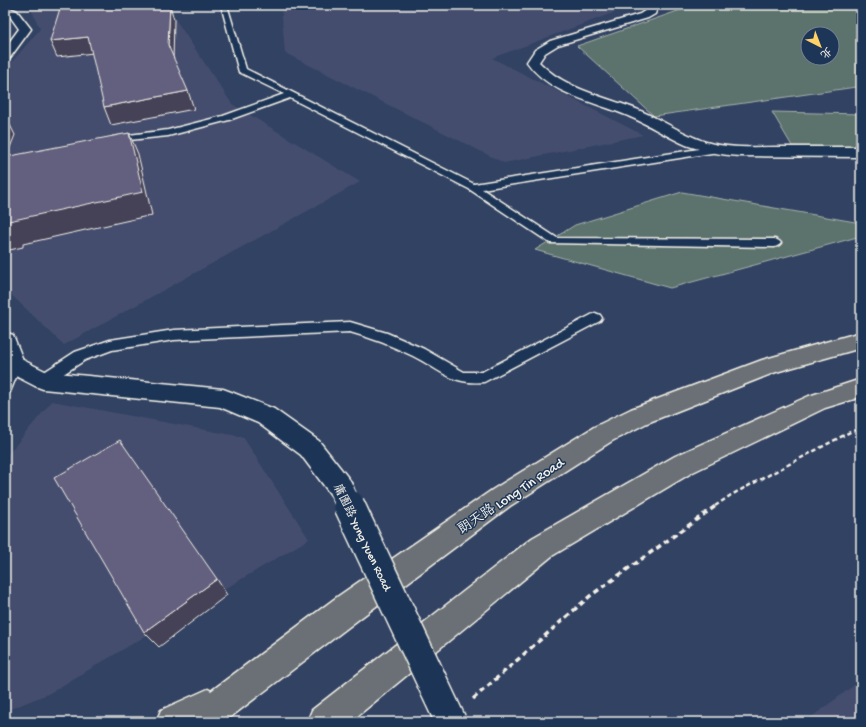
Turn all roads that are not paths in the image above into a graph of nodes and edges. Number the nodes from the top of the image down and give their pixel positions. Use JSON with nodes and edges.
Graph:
{"nodes":[{"id":1,"x":224,"y":5,"type":"edge"},
{"id":2,"x":653,"y":5,"type":"edge"},
{"id":3,"x":5,"y":9,"type":"edge"},
{"id":4,"x":5,"y":56,"type":"edge"},
{"id":5,"x":290,"y":95,"type":"junction"},
{"id":6,"x":107,"y":141,"type":"edge"},
{"id":7,"x":718,"y":149,"type":"junction"},
{"id":8,"x":861,"y":152,"type":"edge"},
{"id":9,"x":473,"y":187,"type":"junction"},
{"id":10,"x":775,"y":243,"type":"dead end"},
{"id":11,"x":595,"y":318,"type":"dead end"},
{"id":12,"x":5,"y":340,"type":"edge"},
{"id":13,"x":861,"y":340,"type":"edge"},
{"id":14,"x":14,"y":365,"type":"junction"},
{"id":15,"x":43,"y":380,"type":"junction"},
{"id":16,"x":5,"y":388,"type":"edge"},
{"id":17,"x":861,"y":388,"type":"edge"},
{"id":18,"x":233,"y":695,"type":"junction"},
{"id":19,"x":173,"y":722,"type":"edge"},
{"id":20,"x":196,"y":722,"type":"edge"},
{"id":21,"x":324,"y":722,"type":"edge"},
{"id":22,"x":451,"y":722,"type":"edge"}],
"edges":[{"from":1,"to":5,"type":"lane"},
{"from":2,"to":7,"type":"street"},
{"from":3,"to":4,"type":"street"},
{"from":5,"to":6,"type":"lane"},
{"from":5,"to":9,"type":"lane"},
{"from":7,"to":8,"type":"street"},
{"from":7,"to":9,"type":"lane"},
{"from":9,"to":10,"type":"lane"},
{"from":11,"to":15,"type":"lane"},
{"from":12,"to":14,"type":"street"},
{"from":13,"to":18,"type":"main road","name":"朗天路 Long Tin Road"},
{"from":14,"to":15,"type":"street","name":"庸園路 Yung Yuen Road"},
{"from":14,"to":16,"type":"lane"},
{"from":15,"to":22,"type":"street","name":"庸園路 Yung Yuen Road","bridge":true},
{"from":17,"to":21,"type":"main road"},
{"from":18,"to":19,"type":"main road"},
{"from":18,"to":20,"type":"main road","name":"朗天路 Long Tin Road"}]}
